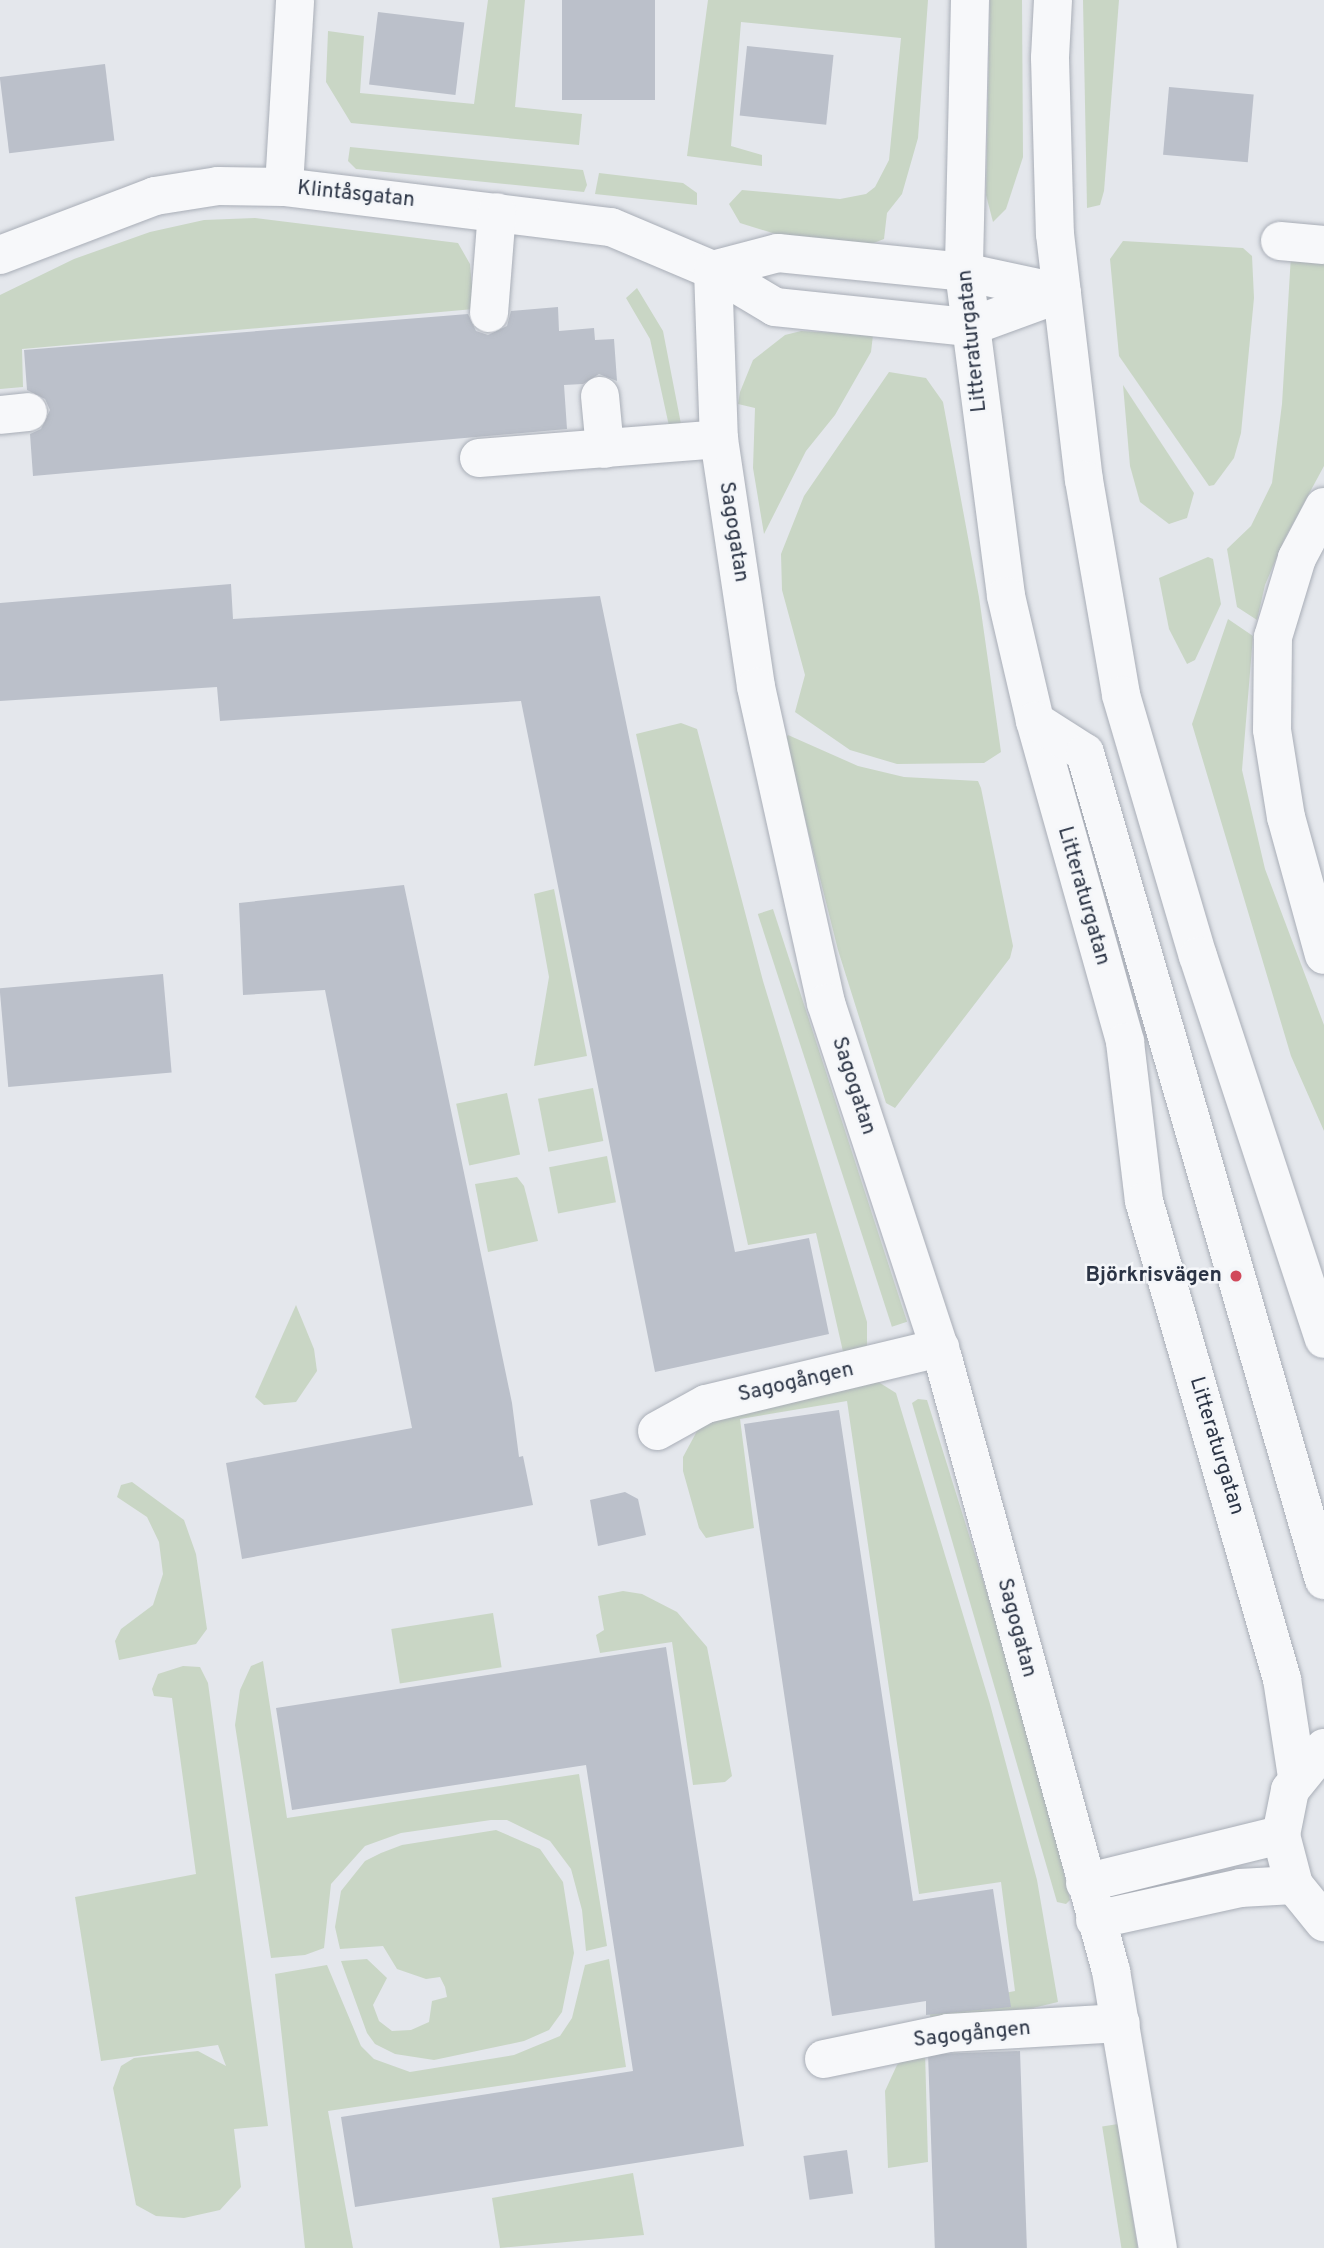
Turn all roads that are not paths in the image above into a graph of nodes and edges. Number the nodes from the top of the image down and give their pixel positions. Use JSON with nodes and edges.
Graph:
{"nodes":[{"id":1,"x":295,"y":0,"type":"edge"},
{"id":2,"x":971,"y":0,"type":"edge"},
{"id":3,"x":1053,"y":0,"type":"edge"},
{"id":4,"x":284,"y":187,"type":"junction"},
{"id":5,"x":497,"y":212,"type":"junction"},
{"id":6,"x":1280,"y":241,"type":"dead end"},
{"id":7,"x":1324,"y":245,"type":"edge"},
{"id":8,"x":0,"y":255,"type":"edge"},
{"id":9,"x":713,"y":270,"type":"junction"},
{"id":10,"x":964,"y":272,"type":"junction"},
{"id":11,"x":1062,"y":293,"type":"junction"},
{"id":12,"x":489,"y":313,"type":"dead end"},
{"id":13,"x":969,"y":327,"type":"junction"},
{"id":14,"x":600,"y":396,"type":"dead end"},
{"id":15,"x":719,"y":439,"type":"junction"},
{"id":16,"x":605,"y":449,"type":"junction"},
{"id":17,"x":479,"y":458,"type":"dead end"},
{"id":18,"x":1324,"y":507,"type":"edge"},
{"id":19,"x":1121,"y":695,"type":"junction"},
{"id":20,"x":1035,"y":721,"type":"junction"},
{"id":21,"x":1085,"y":753,"type":"junction"},
{"id":22,"x":1324,"y":954,"type":"edge"},
{"id":23,"x":1324,"y":1339,"type":"edge"},
{"id":24,"x":940,"y":1348,"type":"junction"},
{"id":25,"x":657,"y":1431,"type":"dead end"},
{"id":26,"x":1324,"y":1580,"type":"edge"},
{"id":27,"x":1324,"y":1748,"type":"edge"},
{"id":28,"x":1297,"y":1777,"type":"junction"},
{"id":29,"x":1281,"y":1835,"type":"junction"},
{"id":30,"x":1085,"y":1883,"type":"junction"},
{"id":31,"x":1294,"y":1885,"type":"junction"},
{"id":32,"x":1095,"y":1920,"type":"junction"},
{"id":33,"x":1324,"y":1922,"type":"edge"},
{"id":34,"x":1121,"y":2023,"type":"junction"},
{"id":35,"x":824,"y":2059,"type":"dead end"},
{"id":36,"x":1158,"y":2248,"type":"edge"}],
"edges":[{"from":1,"to":4,"type":"street"},
{"from":2,"to":10,"type":"street","name":"Litteraturgatan"},
{"from":3,"to":11,"type":"street"},
{"from":4,"to":5,"type":"street","name":"Klintåsgatan"},
{"from":4,"to":8,"type":"street","name":"Klintåsgatan"},
{"from":5,"to":9,"type":"street","name":"Klintåsgatan"},
{"from":5,"to":12,"type":"street"},
{"from":6,"to":7,"type":"street"},
{"from":9,"to":10,"type":"street"},
{"from":9,"to":13,"type":"street","name":"Klintåsgatan"},
{"from":9,"to":15,"type":"street","name":"Sagogatan"},
{"from":10,"to":11,"type":"street"},
{"from":10,"to":13,"type":"street","name":"Litteraturgatan"},
{"from":11,"to":13,"type":"street"},
{"from":11,"to":19,"type":"street"},
{"from":13,"to":20,"type":"street","name":"Litteraturgatan"},
{"from":14,"to":16,"type":"street"},
{"from":15,"to":16,"type":"street"},
{"from":15,"to":24,"type":"street","name":"Sagogatan"},
{"from":16,"to":17,"type":"street"},
{"from":18,"to":22,"type":"street"},
{"from":19,"to":21,"type":"street"},
{"from":19,"to":23,"type":"street"},
{"from":20,"to":21,"type":"street"},
{"from":20,"to":28,"type":"street","name":"Litteraturgatan"},
{"from":21,"to":26,"type":"street"},
{"from":24,"to":25,"type":"street","name":"Sagogången"},
{"from":24,"to":30,"type":"street","name":"Sagogatan"},
{"from":27,"to":28,"type":"street","name":"Litteraturgatan"},
{"from":28,"to":29,"type":"street","name":"Litteraturgatan"},
{"from":29,"to":30,"type":"street"},
{"from":29,"to":31,"type":"street","name":"Litteraturgatan"},
{"from":30,"to":32,"type":"street","name":"Sagogatan"},
{"from":31,"to":32,"type":"street"},
{"from":31,"to":33,"type":"street","name":"Litteraturgatan"},
{"from":32,"to":34,"type":"street","name":"Sagogatan"},
{"from":34,"to":35,"type":"street","name":"Sagogången"},
{"from":34,"to":36,"type":"street","name":"Sagogatan"}]}
